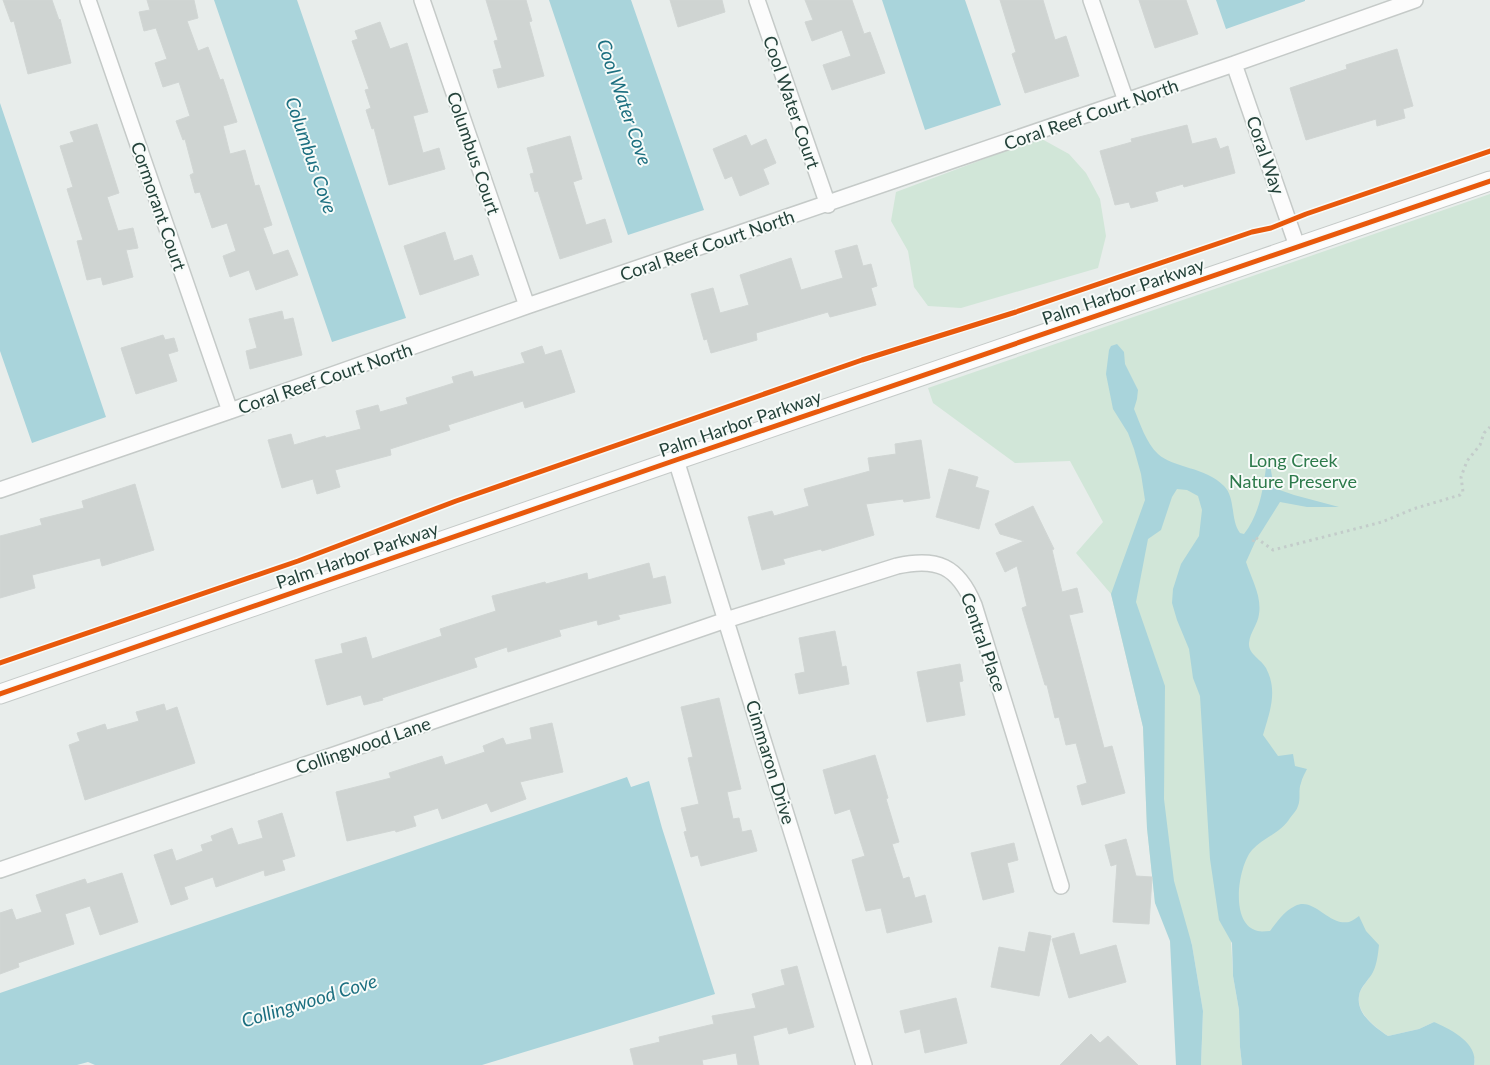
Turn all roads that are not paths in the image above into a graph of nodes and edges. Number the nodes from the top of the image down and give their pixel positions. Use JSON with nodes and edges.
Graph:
{"nodes":[{"id":1,"x":88,"y":0,"type":"edge"},
{"id":2,"x":422,"y":0,"type":"edge"},
{"id":3,"x":757,"y":0,"type":"edge"},
{"id":4,"x":1091,"y":0,"type":"edge"},
{"id":5,"x":1415,"y":0,"type":"edge"},
{"id":6,"x":1234,"y":64,"type":"junction"},
{"id":7,"x":1126,"y":101,"type":"junction"},
{"id":8,"x":1490,"y":181,"type":"edge"},
{"id":9,"x":828,"y":205,"type":"junction"},
{"id":10,"x":1297,"y":246,"type":"junction"},
{"id":11,"x":527,"y":306,"type":"junction"},
{"id":12,"x":230,"y":411,"type":"junction"},
{"id":13,"x":676,"y":460,"type":"junction"},
{"id":14,"x":0,"y":490,"type":"edge"},
{"id":15,"x":726,"y":620,"type":"junction"},
{"id":16,"x":0,"y":694,"type":"edge"},
{"id":17,"x":0,"y":870,"type":"edge"},
{"id":18,"x":1061,"y":886,"type":"dead end"},
{"id":19,"x":864,"y":1065,"type":"edge"}],
"edges":[{"from":1,"to":12,"type":"street","name":"Cormorant Court"},
{"from":2,"to":11,"type":"street","name":"Columbus Court"},
{"from":3,"to":9,"type":"street","name":"Cool Water Court"},
{"from":4,"to":7,"type":"street"},
{"from":5,"to":6,"type":"street","name":"Coral Reef Court North"},
{"from":6,"to":7,"type":"street","name":"Coral Reef Court North"},
{"from":6,"to":10,"type":"street","name":"Coral Way"},
{"from":7,"to":9,"type":"street","name":"Coral Reef Court North"},
{"from":8,"to":10,"type":"street","name":"Palm Harbor Parkway"},
{"from":9,"to":11,"type":"street","name":"Coral Reef Court North"},
{"from":10,"to":13,"type":"street","name":"Palm Harbor Parkway"},
{"from":11,"to":12,"type":"street","name":"Coral Reef Court North"},
{"from":12,"to":14,"type":"street","name":"Coral Reef Court North"},
{"from":13,"to":15,"type":"street","name":"Cimmaron Drive"},
{"from":13,"to":16,"type":"street","name":"Palm Harbor Parkway"},
{"from":15,"to":17,"type":"street","name":"Collingwood Lane"},
{"from":15,"to":18,"type":"street","name":"Central Place"},
{"from":15,"to":19,"type":"street","name":"Cimmaron Drive"}]}
